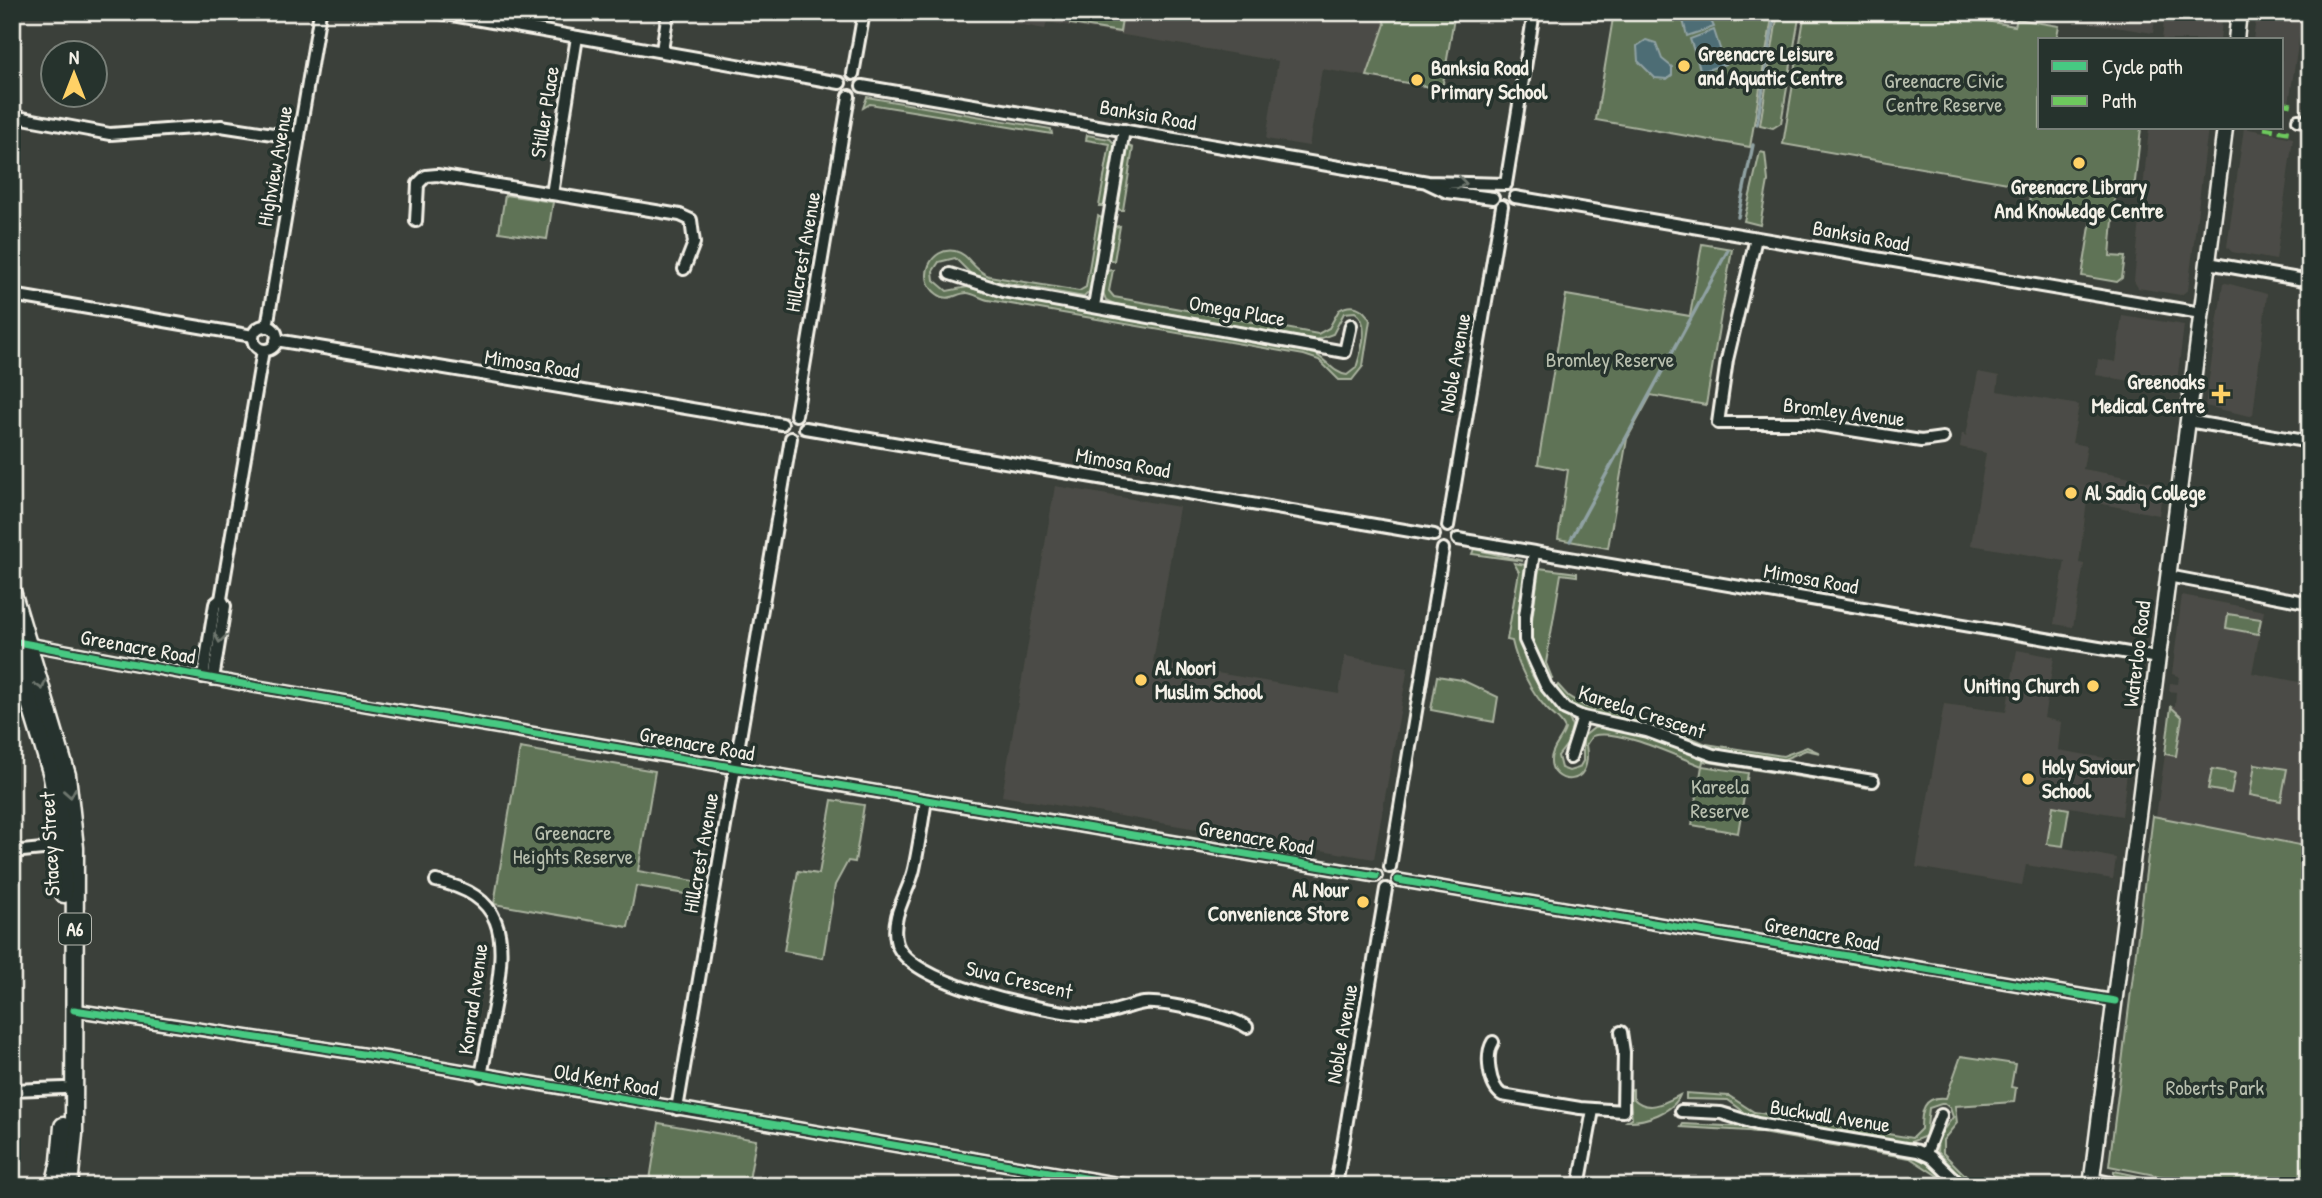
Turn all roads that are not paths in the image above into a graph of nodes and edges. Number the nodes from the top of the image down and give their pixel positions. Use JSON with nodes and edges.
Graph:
{"nodes":[{"id":1,"x":320,"y":12,"type":"edge"},
{"id":2,"x":435,"y":12,"type":"edge"},
{"id":3,"x":668,"y":12,"type":"edge"},
{"id":4,"x":863,"y":12,"type":"edge"},
{"id":5,"x":1534,"y":12,"type":"edge"},
{"id":6,"x":2239,"y":12,"type":"edge"},
{"id":7,"x":577,"y":37,"type":"junction"},
{"id":8,"x":2236,"y":38,"type":"edge"},
{"id":9,"x":662,"y":50,"type":"junction"},
{"id":10,"x":853,"y":74,"type":"junction"},
{"id":11,"x":840,"y":83,"type":"junction"},
{"id":12,"x":862,"y":86,"type":"junction"},
{"id":13,"x":849,"y":96,"type":"junction"},
{"id":14,"x":12,"y":116,"type":"edge"},
{"id":15,"x":1124,"y":130,"type":"junction"},
{"id":16,"x":2225,"y":130,"type":"edge"},
{"id":17,"x":299,"y":138,"type":"junction"},
{"id":18,"x":1428,"y":182,"type":"junction"},
{"id":19,"x":1501,"y":185,"type":"junction"},
{"id":20,"x":552,"y":194,"type":"junction"},
{"id":21,"x":1515,"y":197,"type":"junction"},
{"id":22,"x":1497,"y":202,"type":"junction"},
{"id":23,"x":416,"y":220,"type":"dead end"},
{"id":24,"x":1756,"y":238,"type":"junction"},
{"id":25,"x":2208,"y":263,"type":"junction"},
{"id":26,"x":684,"y":270,"type":"dead end"},
{"id":27,"x":950,"y":274,"type":"dead end"},
{"id":28,"x":2310,"y":281,"type":"edge"},
{"id":29,"x":12,"y":295,"type":"edge"},
{"id":30,"x":1094,"y":306,"type":"junction"},
{"id":31,"x":2201,"y":313,"type":"junction"},
{"id":32,"x":1351,"y":325,"type":"dead end"},
{"id":33,"x":267,"y":327,"type":"junction"},
{"id":34,"x":253,"y":336,"type":"junction"},
{"id":35,"x":276,"y":341,"type":"junction"},
{"id":36,"x":263,"y":350,"type":"junction"},
{"id":37,"x":796,"y":415,"type":"junction"},
{"id":38,"x":2188,"y":421,"type":"junction"},
{"id":39,"x":782,"y":424,"type":"junction"},
{"id":40,"x":805,"y":428,"type":"junction"},
{"id":41,"x":791,"y":438,"type":"junction"},
{"id":42,"x":1943,"y":438,"type":"dead end"},
{"id":43,"x":2310,"y":442,"type":"edge"},
{"id":44,"x":1448,"y":526,"type":"junction"},
{"id":45,"x":1434,"y":535,"type":"junction"},
{"id":46,"x":1458,"y":539,"type":"junction"},
{"id":47,"x":1443,"y":549,"type":"junction"},
{"id":48,"x":1534,"y":552,"type":"junction"},
{"id":49,"x":2168,"y":576,"type":"junction"},
{"id":50,"x":12,"y":591,"type":"edge"},
{"id":51,"x":2310,"y":603,"type":"edge"},
{"id":52,"x":18,"y":643,"type":"edge"},
{"id":53,"x":2158,"y":658,"type":"junction"},
{"id":54,"x":208,"y":678,"type":"junction"},
{"id":55,"x":1583,"y":717,"type":"junction"},
{"id":56,"x":1570,"y":758,"type":"dead end"},
{"id":57,"x":735,"y":768,"type":"junction"},
{"id":58,"x":1873,"y":781,"type":"dead end"},
{"id":59,"x":926,"y":800,"type":"junction"},
{"id":60,"x":63,"y":847,"type":"junction"},
{"id":61,"x":12,"y":852,"type":"edge"},
{"id":62,"x":1390,"y":867,"type":"junction"},
{"id":63,"x":1376,"y":876,"type":"junction"},
{"id":64,"x":1398,"y":880,"type":"junction"},
{"id":65,"x":436,"y":881,"type":"dead end"},
{"id":66,"x":1386,"y":889,"type":"junction"},
{"id":67,"x":2115,"y":1001,"type":"junction"},
{"id":68,"x":74,"y":1010,"type":"junction"},
{"id":69,"x":1247,"y":1027,"type":"dead end"},
{"id":70,"x":1621,"y":1032,"type":"dead end"},
{"id":71,"x":1493,"y":1042,"type":"dead end"},
{"id":72,"x":481,"y":1076,"type":"junction"},
{"id":73,"x":64,"y":1088,"type":"junction"},
{"id":74,"x":12,"y":1090,"type":"edge"},
{"id":75,"x":677,"y":1110,"type":"junction"},
{"id":76,"x":1593,"y":1110,"type":"junction"},
{"id":77,"x":1681,"y":1111,"type":"dead end"},
{"id":78,"x":1941,"y":1115,"type":"dead end"},
{"id":79,"x":1926,"y":1153,"type":"junction"},
{"id":80,"x":2091,"y":1183,"type":"edge"},
{"id":81,"x":1106,"y":1184,"type":"edge"},
{"id":82,"x":54,"y":1186,"type":"edge"},
{"id":83,"x":69,"y":1186,"type":"edge"},
{"id":84,"x":1131,"y":1186,"type":"edge"},
{"id":85,"x":1336,"y":1186,"type":"edge"},
{"id":86,"x":1579,"y":1186,"type":"edge"},
{"id":87,"x":1961,"y":1186,"type":"edge"},
{"id":88,"x":2126,"y":1186,"type":"edge"}],
"edges":[{"from":1,"to":17,"type":"street","name":"Highview Avenue"},
{"from":2,"to":7,"type":"street"},
{"from":3,"to":9,"type":"street"},
{"from":4,"to":10,"type":"street"},
{"from":5,"to":19,"type":"street"},
{"from":6,"to":8,"type":"main road"},
{"from":7,"to":9,"type":"street"},
{"from":7,"to":20,"type":"street","name":"Stiller Place"},
{"from":9,"to":11,"type":"street"},
{"from":10,"to":11,"type":"street"},
{"from":10,"to":12,"type":"street"},
{"from":11,"to":13,"type":"street"},
{"from":12,"to":13,"type":"street"},
{"from":12,"to":15,"type":"street","name":"Banksia Road"},
{"from":13,"to":37,"type":"street","name":"Hillcrest Avenue"},
{"from":14,"to":17,"type":"street"},
{"from":15,"to":18,"type":"street","name":"Banksia Road"},
{"from":15,"to":30,"type":"street"},
{"from":16,"to":25,"type":"main road","name":"Waterloo Road"},
{"from":17,"to":33,"type":"street","name":"Highview Avenue"},
{"from":18,"to":19,"type":"street","name":"Banksia Road","one_way":true},
{"from":18,"to":22,"type":"street","name":"Banksia Road"},
{"from":19,"to":21,"type":"street"},
{"from":19,"to":22,"type":"street","name":"Noble Avenue"},
{"from":20,"to":23,"type":"street"},
{"from":20,"to":26,"type":"street"},
{"from":21,"to":22,"type":"street"},
{"from":21,"to":24,"type":"street","name":"Banksia Road"},
{"from":22,"to":44,"type":"street","name":"Noble Avenue"},
{"from":24,"to":31,"type":"street","name":"Banksia Road"},
{"from":24,"to":42,"type":"street","name":"Bromley Avenue"},
{"from":25,"to":28,"type":"street"},
{"from":25,"to":31,"type":"main road","name":"Waterloo Road"},
{"from":27,"to":30,"type":"street","name":"Omega Place"},
{"from":29,"to":34,"type":"street"},
{"from":30,"to":32,"type":"street","name":"Omega Place"},
{"from":31,"to":38,"type":"main road","name":"Waterloo Road"},
{"from":33,"to":34,"type":"street"},
{"from":33,"to":35,"type":"street"},
{"from":34,"to":36,"type":"street"},
{"from":35,"to":36,"type":"street"},
{"from":35,"to":39,"type":"street","name":"Mimosa Road"},
{"from":36,"to":54,"type":"street"},
{"from":37,"to":39,"type":"street"},
{"from":37,"to":40,"type":"street"},
{"from":38,"to":43,"type":"street"},
{"from":38,"to":49,"type":"main road","name":"Waterloo Road"},
{"from":39,"to":41,"type":"street"},
{"from":40,"to":41,"type":"street"},
{"from":40,"to":45,"type":"street","name":"Mimosa Road"},
{"from":41,"to":57,"type":"street","name":"Hillcrest Avenue"},
{"from":44,"to":45,"type":"street"},
{"from":44,"to":46,"type":"street"},
{"from":45,"to":47,"type":"street"},
{"from":46,"to":47,"type":"street"},
{"from":46,"to":48,"type":"street","name":"Mimosa Road"},
{"from":47,"to":62,"type":"street"},
{"from":48,"to":53,"type":"street","name":"Mimosa Road"},
{"from":48,"to":55,"type":"street","name":"Kareela Crescent"},
{"from":49,"to":51,"type":"street"},
{"from":49,"to":53,"type":"main road","name":"Waterloo Road"},
{"from":50,"to":52,"type":"highway","name":"Stacey Street","number":"A6"},
{"from":52,"to":54,"type":"street","name":"Greenacre Road"},
{"from":52,"to":60,"type":"highway","name":"Stacey Street","number":"A6"},
{"from":52,"to":68,"type":"highway","name":"Stacey Street","number":"A6","one_way":true},
{"from":53,"to":67,"type":"main road","name":"Waterloo Road"},
{"from":54,"to":57,"type":"street","name":"Greenacre Road"},
{"from":55,"to":56,"type":"street"},
{"from":55,"to":58,"type":"street","name":"Kareela Crescent"},
{"from":57,"to":59,"type":"street","name":"Greenacre Road"},
{"from":57,"to":75,"type":"street","name":"Hillcrest Avenue"},
{"from":59,"to":63,"type":"street","name":"Greenacre Road"},
{"from":59,"to":69,"type":"street","name":"Suva Crescent"},
{"from":60,"to":61,"type":"street"},
{"from":60,"to":73,"type":"highway","name":"Stacey Street","number":"A6"},
{"from":62,"to":63,"type":"street"},
{"from":62,"to":64,"type":"street"},
{"from":63,"to":66,"type":"street"},
{"from":64,"to":66,"type":"street"},
{"from":64,"to":67,"type":"street","name":"Greenacre Road"},
{"from":65,"to":72,"type":"street","name":"Konrad Avenue"},
{"from":66,"to":85,"type":"street","name":"Noble Avenue"},
{"from":67,"to":80,"type":"main road","name":"Waterloo Road"},
{"from":68,"to":72,"type":"street","name":"Old Kent Road"},
{"from":68,"to":83,"type":"highway","name":"Stacey Street","number":"A6"},
{"from":70,"to":76,"type":"street"},
{"from":71,"to":76,"type":"street"},
{"from":72,"to":75,"type":"street","name":"Old Kent Road"},
{"from":73,"to":74,"type":"street"},
{"from":73,"to":82,"type":"highway","name":"Stacey Street","number":"A6"},
{"from":75,"to":81,"type":"street","name":"Old Kent Road"},
{"from":76,"to":86,"type":"street"},
{"from":77,"to":79,"type":"street","name":"Buckwall Avenue"},
{"from":78,"to":79,"type":"street"},
{"from":79,"to":87,"type":"street"},
{"from":80,"to":88,"type":"street"},
{"from":81,"to":84,"type":"street","name":"Old Kent Road"}]}
